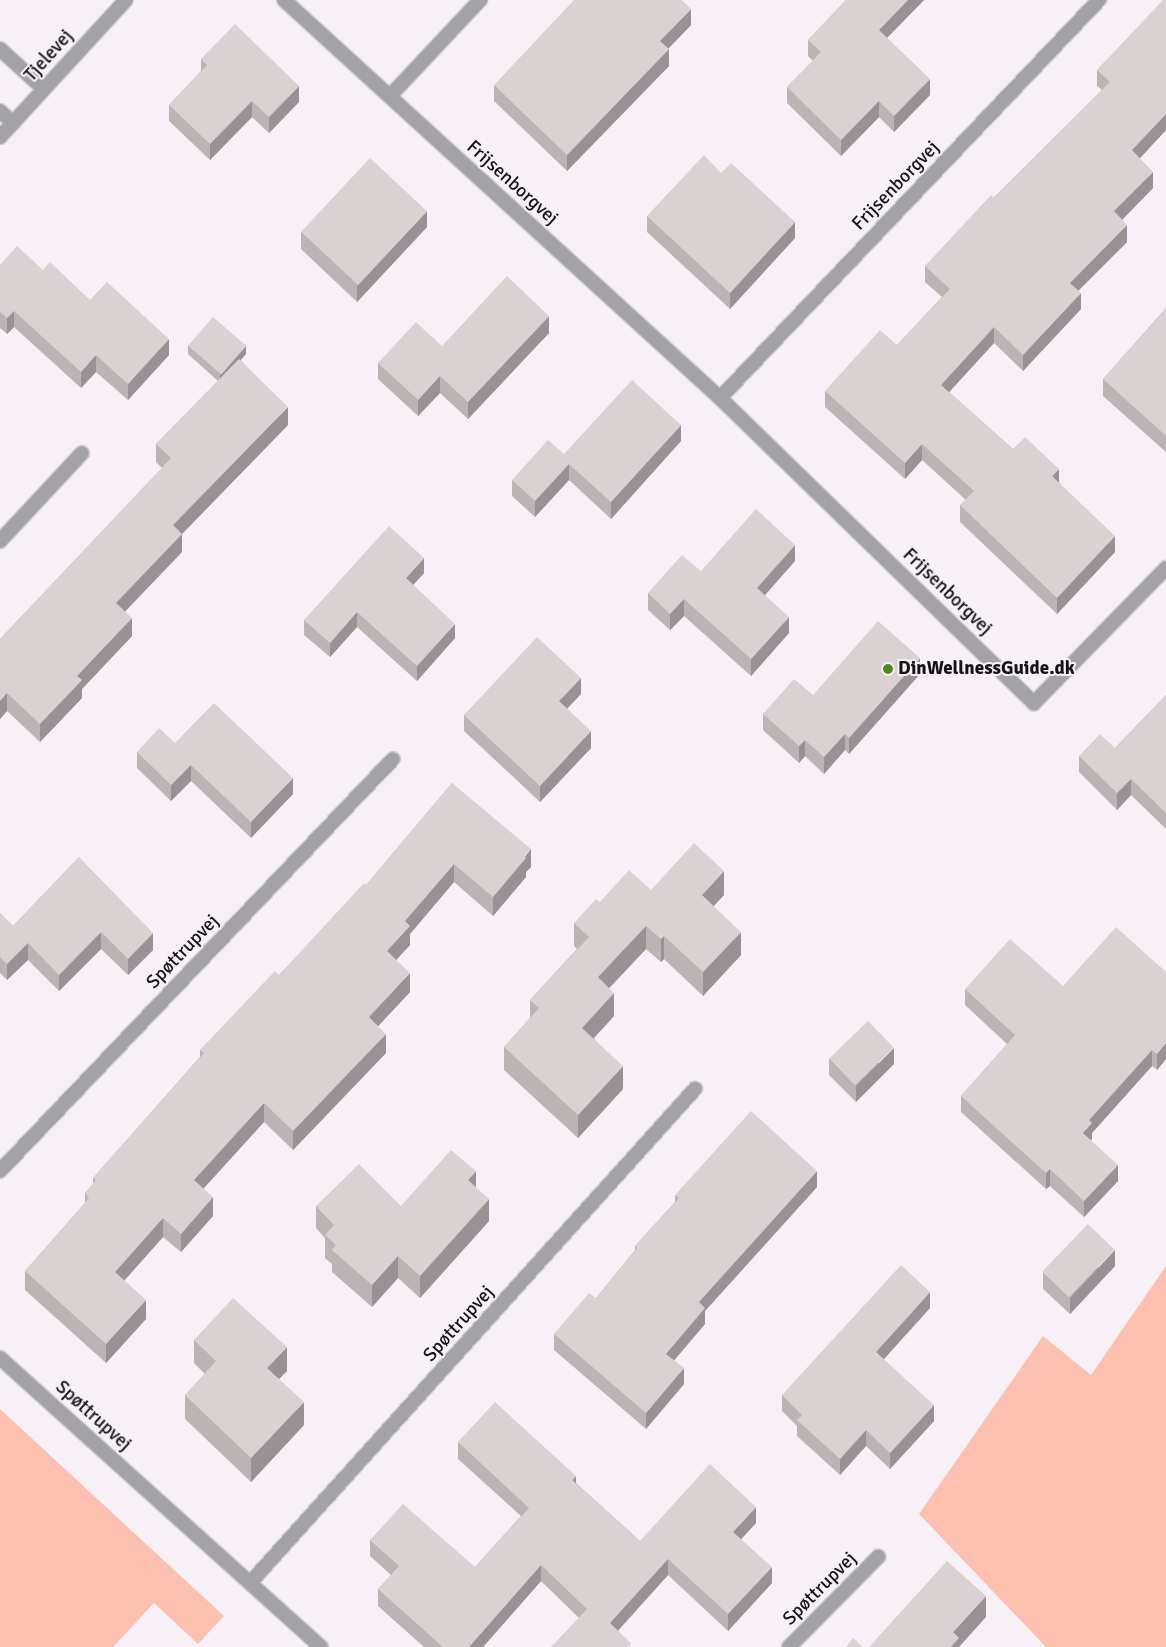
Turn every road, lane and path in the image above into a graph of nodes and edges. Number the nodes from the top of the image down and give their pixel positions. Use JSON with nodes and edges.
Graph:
{"nodes":[{"id":1,"x":126,"y":0,"type":"edge"},
{"id":2,"x":284,"y":0,"type":"edge"},
{"id":3,"x":480,"y":0,"type":"edge"},
{"id":4,"x":1099,"y":0,"type":"edge"},
{"id":5,"x":0,"y":49,"type":"edge"},
{"id":6,"x":44,"y":89,"type":"junction"},
{"id":7,"x":390,"y":96,"type":"junction"},
{"id":8,"x":0,"y":111,"type":"edge"},
{"id":9,"x":13,"y":123,"type":"junction"},
{"id":10,"x":0,"y":137,"type":"edge"},
{"id":11,"x":720,"y":398,"type":"junction"},
{"id":12,"x":82,"y":453,"type":"dead end"},
{"id":13,"x":0,"y":541,"type":"edge"},
{"id":14,"x":1166,"y":568,"type":"edge"},
{"id":15,"x":393,"y":759,"type":"dead end"},
{"id":16,"x":695,"y":1089,"type":"dead end"},
{"id":17,"x":0,"y":1172,"type":"edge"},
{"id":18,"x":0,"y":1358,"type":"edge"},
{"id":19,"x":878,"y":1557,"type":"dead end"},
{"id":20,"x":250,"y":1583,"type":"junction"},
{"id":21,"x":321,"y":1647,"type":"edge"},
{"id":22,"x":788,"y":1647,"type":"edge"}],
"edges":[{"from":1,"to":6,"type":"street","name":"Tjelevej"},
{"from":2,"to":7,"type":"street","name":"Frijsenborgvej"},
{"from":3,"to":7,"type":"street"},
{"from":4,"to":11,"type":"street","name":"Frijsenborgvej"},
{"from":5,"to":6,"type":"street"},
{"from":6,"to":9,"type":"street","name":"Tjelevej"},
{"from":7,"to":11,"type":"street","name":"Frijsenborgvej"},
{"from":8,"to":9,"type":"street"},
{"from":9,"to":10,"type":"street","name":"Tjelevej"},
{"from":11,"to":14,"type":"street","name":"Frijsenborgvej"},
{"from":12,"to":13,"type":"street"},
{"from":15,"to":17,"type":"street","name":"Spøttrupvej"},
{"from":16,"to":20,"type":"street","name":"Spøttrupvej"},
{"from":18,"to":20,"type":"street","name":"Spøttrupvej"},
{"from":19,"to":22,"type":"street","name":"Spøttrupvej"},
{"from":20,"to":21,"type":"street","name":"Spøttrupvej"}]}
